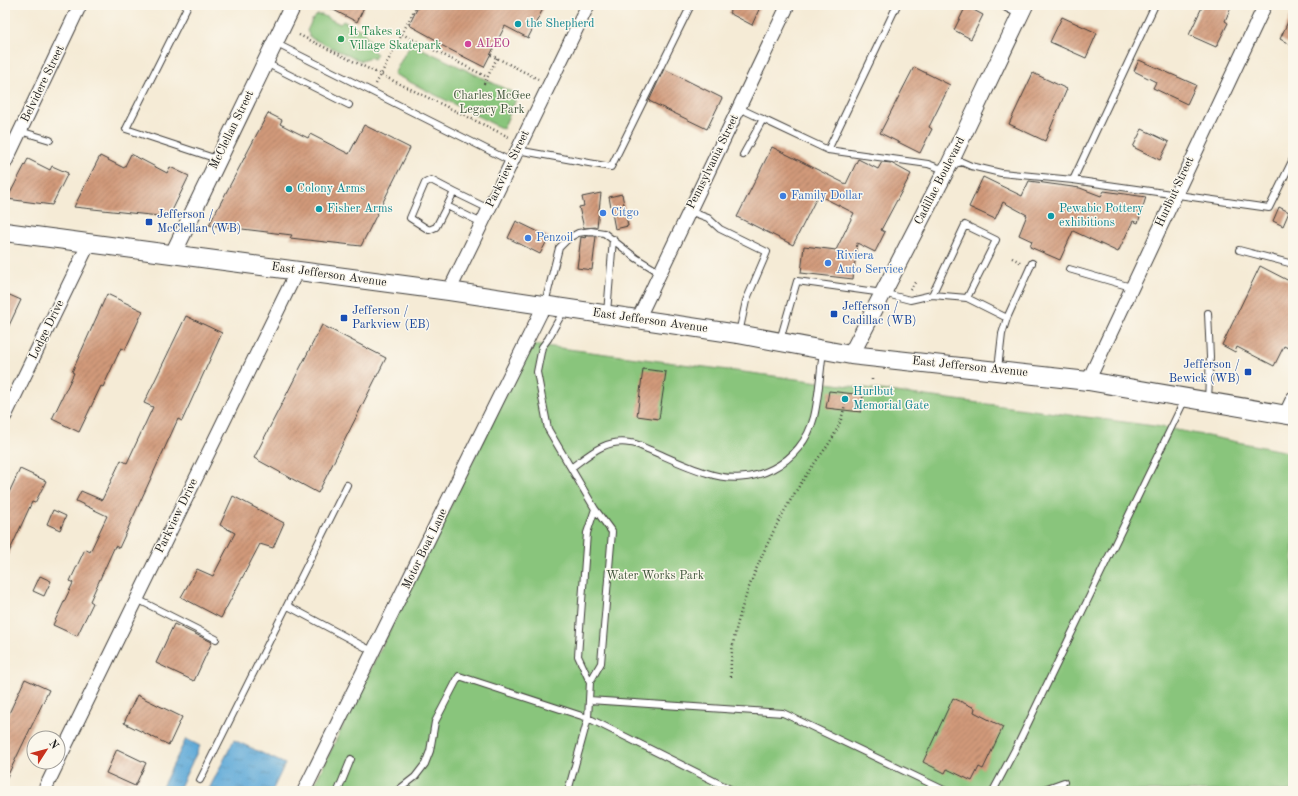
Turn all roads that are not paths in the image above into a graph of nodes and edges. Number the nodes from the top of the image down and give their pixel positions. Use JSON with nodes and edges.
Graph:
{"nodes":[{"id":1,"x":80,"y":5,"type":"edge"},
{"id":2,"x":188,"y":5,"type":"edge"},
{"id":3,"x":292,"y":5,"type":"edge"},
{"id":4,"x":588,"y":5,"type":"edge"},
{"id":5,"x":690,"y":5,"type":"edge"},
{"id":6,"x":788,"y":5,"type":"edge"},
{"id":7,"x":897,"y":5,"type":"edge"},
{"id":8,"x":1155,"y":5,"type":"edge"},
{"id":9,"x":1265,"y":5,"type":"edge"},
{"id":10,"x":1018,"y":7,"type":"edge"},
{"id":11,"x":274,"y":42,"type":"junction"},
{"id":12,"x":265,"y":62,"type":"junction"},
{"id":13,"x":349,"y":105,"type":"dead end"},
{"id":14,"x":739,"y":108,"type":"junction"},
{"id":15,"x":763,"y":119,"type":"junction"},
{"id":16,"x":20,"y":131,"type":"junction"},
{"id":17,"x":50,"y":140,"type":"dead end"},
{"id":18,"x":828,"y":150,"type":"junction"},
{"id":19,"x":743,"y":155,"type":"dead end"},
{"id":20,"x":514,"y":156,"type":"junction"},
{"id":21,"x":218,"y":159,"type":"junction"},
{"id":22,"x":1293,"y":159,"type":"edge"},
{"id":23,"x":5,"y":163,"type":"edge"},
{"id":24,"x":949,"y":165,"type":"junction"},
{"id":25,"x":1074,"y":180,"type":"junction"},
{"id":26,"x":454,"y":192,"type":"junction"},
{"id":27,"x":1174,"y":194,"type":"junction"},
{"id":28,"x":447,"y":206,"type":"junction"},
{"id":29,"x":489,"y":208,"type":"junction"},
{"id":30,"x":689,"y":210,"type":"junction"},
{"id":31,"x":482,"y":223,"type":"junction"},
{"id":32,"x":5,"y":232,"type":"edge"},
{"id":33,"x":613,"y":239,"type":"junction"},
{"id":34,"x":89,"y":243,"type":"junction"},
{"id":35,"x":1239,"y":250,"type":"dead end"},
{"id":36,"x":173,"y":254,"type":"junction"},
{"id":37,"x":1032,"y":263,"type":"dead end"},
{"id":38,"x":1293,"y":264,"type":"edge"},
{"id":39,"x":1069,"y":269,"type":"dead end"},
{"id":40,"x":297,"y":271,"type":"junction"},
{"id":41,"x":659,"y":272,"type":"junction"},
{"id":42,"x":1131,"y":287,"type":"junction"},
{"id":43,"x":449,"y":291,"type":"junction"},
{"id":44,"x":883,"y":293,"type":"junction"},
{"id":45,"x":932,"y":295,"type":"junction"},
{"id":46,"x":967,"y":298,"type":"junction"},
{"id":47,"x":544,"y":306,"type":"junction"},
{"id":48,"x":564,"y":308,"type":"junction"},
{"id":49,"x":1208,"y":313,"type":"dead end"},
{"id":50,"x":607,"y":314,"type":"junction"},
{"id":51,"x":1007,"y":318,"type":"junction"},
{"id":52,"x":638,"y":319,"type":"junction"},
{"id":53,"x":738,"y":334,"type":"junction"},
{"id":54,"x":780,"y":342,"type":"junction"},
{"id":55,"x":823,"y":349,"type":"junction"},
{"id":56,"x":851,"y":355,"type":"junction"},
{"id":57,"x":998,"y":370,"type":"junction"},
{"id":58,"x":1088,"y":381,"type":"junction"},
{"id":59,"x":1186,"y":398,"type":"junction"},
{"id":60,"x":1293,"y":398,"type":"edge"},
{"id":61,"x":1208,"y":402,"type":"junction"},
{"id":62,"x":1289,"y":415,"type":"edge"},
{"id":63,"x":5,"y":416,"type":"edge"},
{"id":64,"x":571,"y":468,"type":"junction"},
{"id":65,"x":347,"y":484,"type":"dead end"},
{"id":66,"x":596,"y":509,"type":"junction"},
{"id":67,"x":137,"y":599,"type":"junction"},
{"id":68,"x":288,"y":606,"type":"junction"},
{"id":69,"x":216,"y":639,"type":"dead end"},
{"id":70,"x":374,"y":652,"type":"junction"},
{"id":71,"x":590,"y":682,"type":"junction"},
{"id":72,"x":589,"y":700,"type":"junction"},
{"id":73,"x":588,"y":718,"type":"junction"},
{"id":74,"x":66,"y":745,"type":"edge"},
{"id":75,"x":351,"y":759,"type":"dead end"},
{"id":76,"x":54,"y":770,"type":"edge"},
{"id":77,"x":200,"y":780,"type":"dead end"},
{"id":78,"x":1064,"y":782,"type":"dead end"},
{"id":79,"x":44,"y":791,"type":"edge"},
{"id":80,"x":304,"y":791,"type":"edge"},
{"id":81,"x":338,"y":791,"type":"edge"},
{"id":82,"x":397,"y":791,"type":"edge"},
{"id":83,"x":568,"y":791,"type":"edge"},
{"id":84,"x":734,"y":791,"type":"edge"},
{"id":85,"x":946,"y":791,"type":"edge"},
{"id":86,"x":993,"y":791,"type":"edge"},
{"id":87,"x":1039,"y":791,"type":"edge"}],
"edges":[{"from":1,"to":16,"type":"street","name":"Belvidere Street"},
{"from":2,"to":21,"type":"lane"},
{"from":3,"to":11,"type":"street","name":"McClellan Street"},
{"from":4,"to":20,"type":"street","name":"Parkview Street"},
{"from":5,"to":20,"type":"lane"},
{"from":6,"to":14,"type":"street","name":"Pennsylvania Street"},
{"from":7,"to":18,"type":"lane"},
{"from":8,"to":25,"type":"lane"},
{"from":9,"to":27,"type":"street","name":"Hurlbut Street"},
{"from":10,"to":24,"type":"street","name":"Cadillac Boulevard"},
{"from":11,"to":12,"type":"street","name":"McClellan Street"},
{"from":11,"to":20,"type":"lane"},
{"from":12,"to":13,"type":"lane"},
{"from":12,"to":21,"type":"street","name":"McClellan Street"},
{"from":14,"to":15,"type":"lane"},
{"from":14,"to":30,"type":"street","name":"Pennsylvania Street"},
{"from":15,"to":18,"type":"lane"},
{"from":15,"to":19,"type":"lane"},
{"from":16,"to":17,"type":"lane"},
{"from":16,"to":23,"type":"street","name":"Belvidere Street"},
{"from":18,"to":24,"type":"lane"},
{"from":20,"to":29,"type":"street","name":"Parkview Street"},
{"from":21,"to":36,"type":"street","name":"McClellan Street"},
{"from":22,"to":27,"type":"lane"},
{"from":24,"to":25,"type":"lane"},
{"from":24,"to":44,"type":"street","name":"Cadillac Boulevard"},
{"from":25,"to":27,"type":"lane"},
{"from":26,"to":28,"type":"lane"},
{"from":26,"to":28,"type":"lane"},
{"from":26,"to":29,"type":"lane"},
{"from":27,"to":42,"type":"street","name":"Hurlbut Street"},
{"from":28,"to":31,"type":"lane"},
{"from":29,"to":31,"type":"street","name":"Parkview Street"},
{"from":30,"to":41,"type":"street","name":"Pennsylvania Street"},
{"from":30,"to":53,"type":"lane"},
{"from":31,"to":43,"type":"street","name":"Parkview Street"},
{"from":32,"to":34,"type":"main road","name":"East Jefferson Avenue"},
{"from":33,"to":41,"type":"lane"},
{"from":33,"to":47,"type":"lane"},
{"from":33,"to":50,"type":"lane"},
{"from":34,"to":36,"type":"main road","name":"East Jefferson Avenue"},
{"from":34,"to":63,"type":"street","name":"Lodge Drive"},
{"from":35,"to":38,"type":"lane"},
{"from":36,"to":40,"type":"main road","name":"East Jefferson Avenue"},
{"from":37,"to":51,"type":"lane"},
{"from":39,"to":42,"type":"lane"},
{"from":40,"to":43,"type":"main road","name":"East Jefferson Avenue"},
{"from":40,"to":67,"type":"street","name":"Parkview Drive"},
{"from":41,"to":52,"type":"street","name":"Pennsylvania Street"},
{"from":42,"to":58,"type":"street","name":"Hurlbut Street"},
{"from":43,"to":47,"type":"main road","name":"East Jefferson Avenue"},
{"from":44,"to":45,"type":"lane"},
{"from":44,"to":54,"type":"lane"},
{"from":44,"to":56,"type":"street","name":"Cadillac Boulevard"},
{"from":45,"to":46,"type":"lane"},
{"from":45,"to":46,"type":"lane"},
{"from":46,"to":51,"type":"lane"},
{"from":47,"to":48,"type":"main road","name":"East Jefferson Avenue"},
{"from":47,"to":70,"type":"street","name":"Motor Boat Lane"},
{"from":48,"to":50,"type":"main road","name":"East Jefferson Avenue"},
{"from":48,"to":64,"type":"lane"},
{"from":49,"to":61,"type":"lane"},
{"from":50,"to":52,"type":"main road","name":"East Jefferson Avenue"},
{"from":51,"to":57,"type":"lane"},
{"from":52,"to":53,"type":"main road","name":"East Jefferson Avenue"},
{"from":53,"to":54,"type":"main road","name":"East Jefferson Avenue"},
{"from":54,"to":55,"type":"main road","name":"East Jefferson Avenue"},
{"from":55,"to":56,"type":"main road","name":"East Jefferson Avenue"},
{"from":55,"to":64,"type":"lane"},
{"from":56,"to":57,"type":"main road","name":"East Jefferson Avenue"},
{"from":57,"to":58,"type":"main road","name":"East Jefferson Avenue"},
{"from":58,"to":59,"type":"main road","name":"East Jefferson Avenue"},
{"from":59,"to":61,"type":"main road","name":"East Jefferson Avenue"},
{"from":59,"to":86,"type":"lane"},
{"from":60,"to":62,"type":"street"},
{"from":61,"to":62,"type":"main road","name":"East Jefferson Avenue"},
{"from":64,"to":66,"type":"lane"},
{"from":65,"to":68,"type":"lane"},
{"from":66,"to":71,"type":"lane"},
{"from":66,"to":71,"type":"lane"},
{"from":67,"to":69,"type":"lane"},
{"from":67,"to":74,"type":"street","name":"Parkview Drive"},
{"from":68,"to":70,"type":"lane"},
{"from":68,"to":77,"type":"lane"},
{"from":70,"to":80,"type":"street","name":"Motor Boat Lane"},
{"from":71,"to":72,"type":"lane"},
{"from":72,"to":73,"type":"lane"},
{"from":72,"to":85,"type":"lane"},
{"from":73,"to":82,"type":"lane"},
{"from":73,"to":83,"type":"lane"},
{"from":73,"to":84,"type":"lane"},
{"from":75,"to":81,"type":"lane"},
{"from":76,"to":79,"type":"street","name":"Parkview Drive"},
{"from":78,"to":87,"type":"lane"}]}
